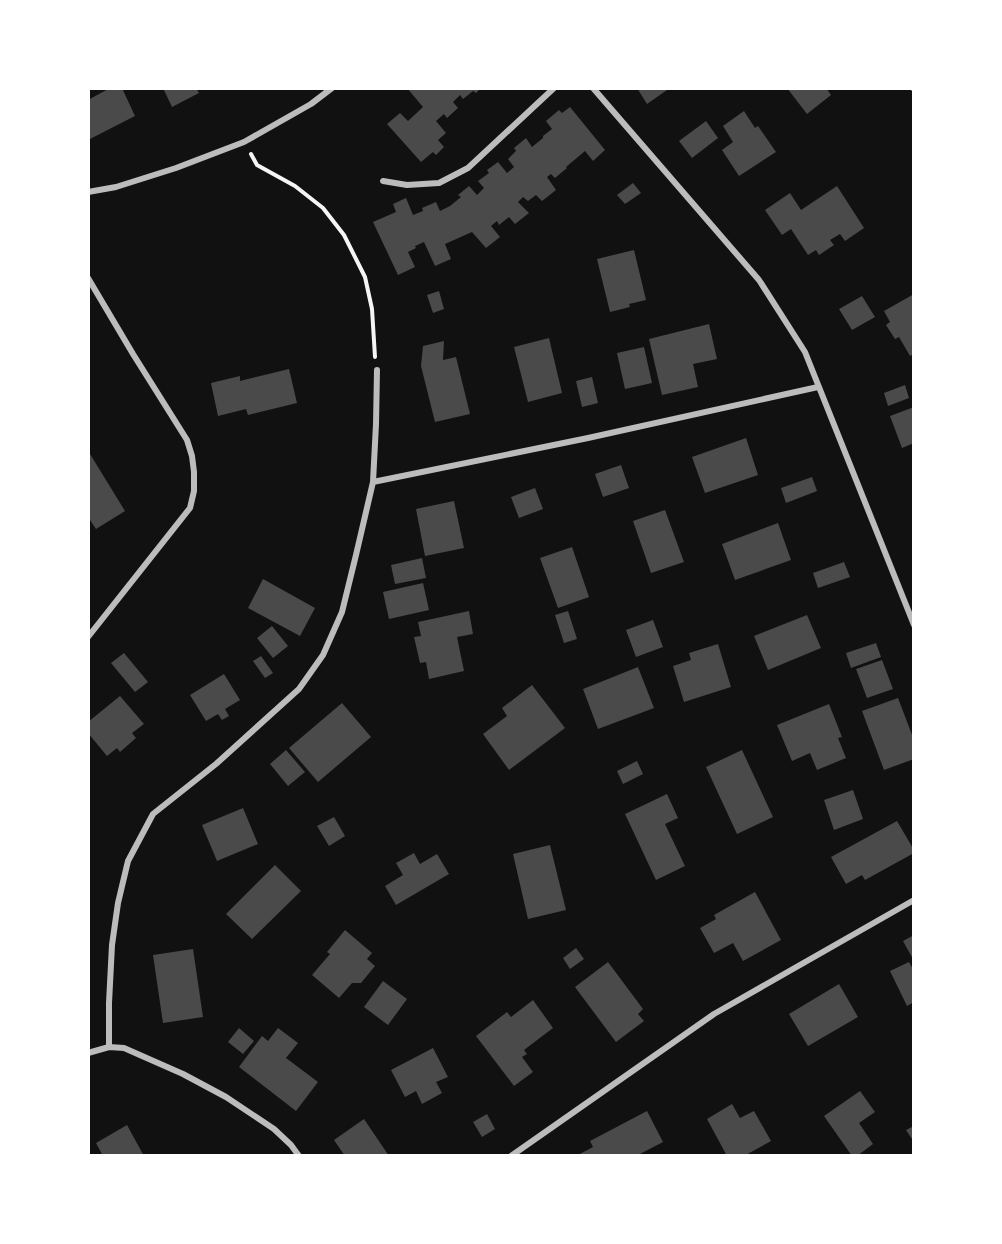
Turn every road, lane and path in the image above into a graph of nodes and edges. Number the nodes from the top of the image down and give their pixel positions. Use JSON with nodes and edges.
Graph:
{"nodes":[{"id":1,"x":332,"y":88,"type":"edge"},
{"id":2,"x":554,"y":88,"type":"edge"},
{"id":3,"x":593,"y":88,"type":"edge"},
{"id":4,"x":244,"y":142,"type":"junction"},
{"id":5,"x":383,"y":181,"type":"dead end"},
{"id":6,"x":88,"y":192,"type":"edge"},
{"id":7,"x":88,"y":278,"type":"edge"},
{"id":8,"x":376,"y":370,"type":"joint"},
{"id":9,"x":818,"y":387,"type":"junction"},
{"id":10,"x":373,"y":482,"type":"junction"},
{"id":11,"x":914,"y":625,"type":"edge"},
{"id":12,"x":88,"y":637,"type":"edge"},
{"id":13,"x":914,"y":900,"type":"edge"},
{"id":14,"x":110,"y":1047,"type":"junction"},
{"id":15,"x":88,"y":1053,"type":"edge"},
{"id":16,"x":299,"y":1155,"type":"edge"},
{"id":17,"x":511,"y":1155,"type":"edge"}],
"edges":[{"from":1,"to":4,"type":"street"},
{"from":2,"to":5,"type":"street"},
{"from":3,"to":9,"type":"street"},
{"from":4,"to":6,"type":"street"},
{"from":4,"to":8,"type":"path"},
{"from":7,"to":12,"type":"street"},
{"from":8,"to":10,"type":"street"},
{"from":9,"to":10,"type":"street"},
{"from":9,"to":11,"type":"street"},
{"from":10,"to":14,"type":"street"},
{"from":13,"to":17,"type":"street"},
{"from":14,"to":15,"type":"street"},
{"from":14,"to":16,"type":"street"}]}
